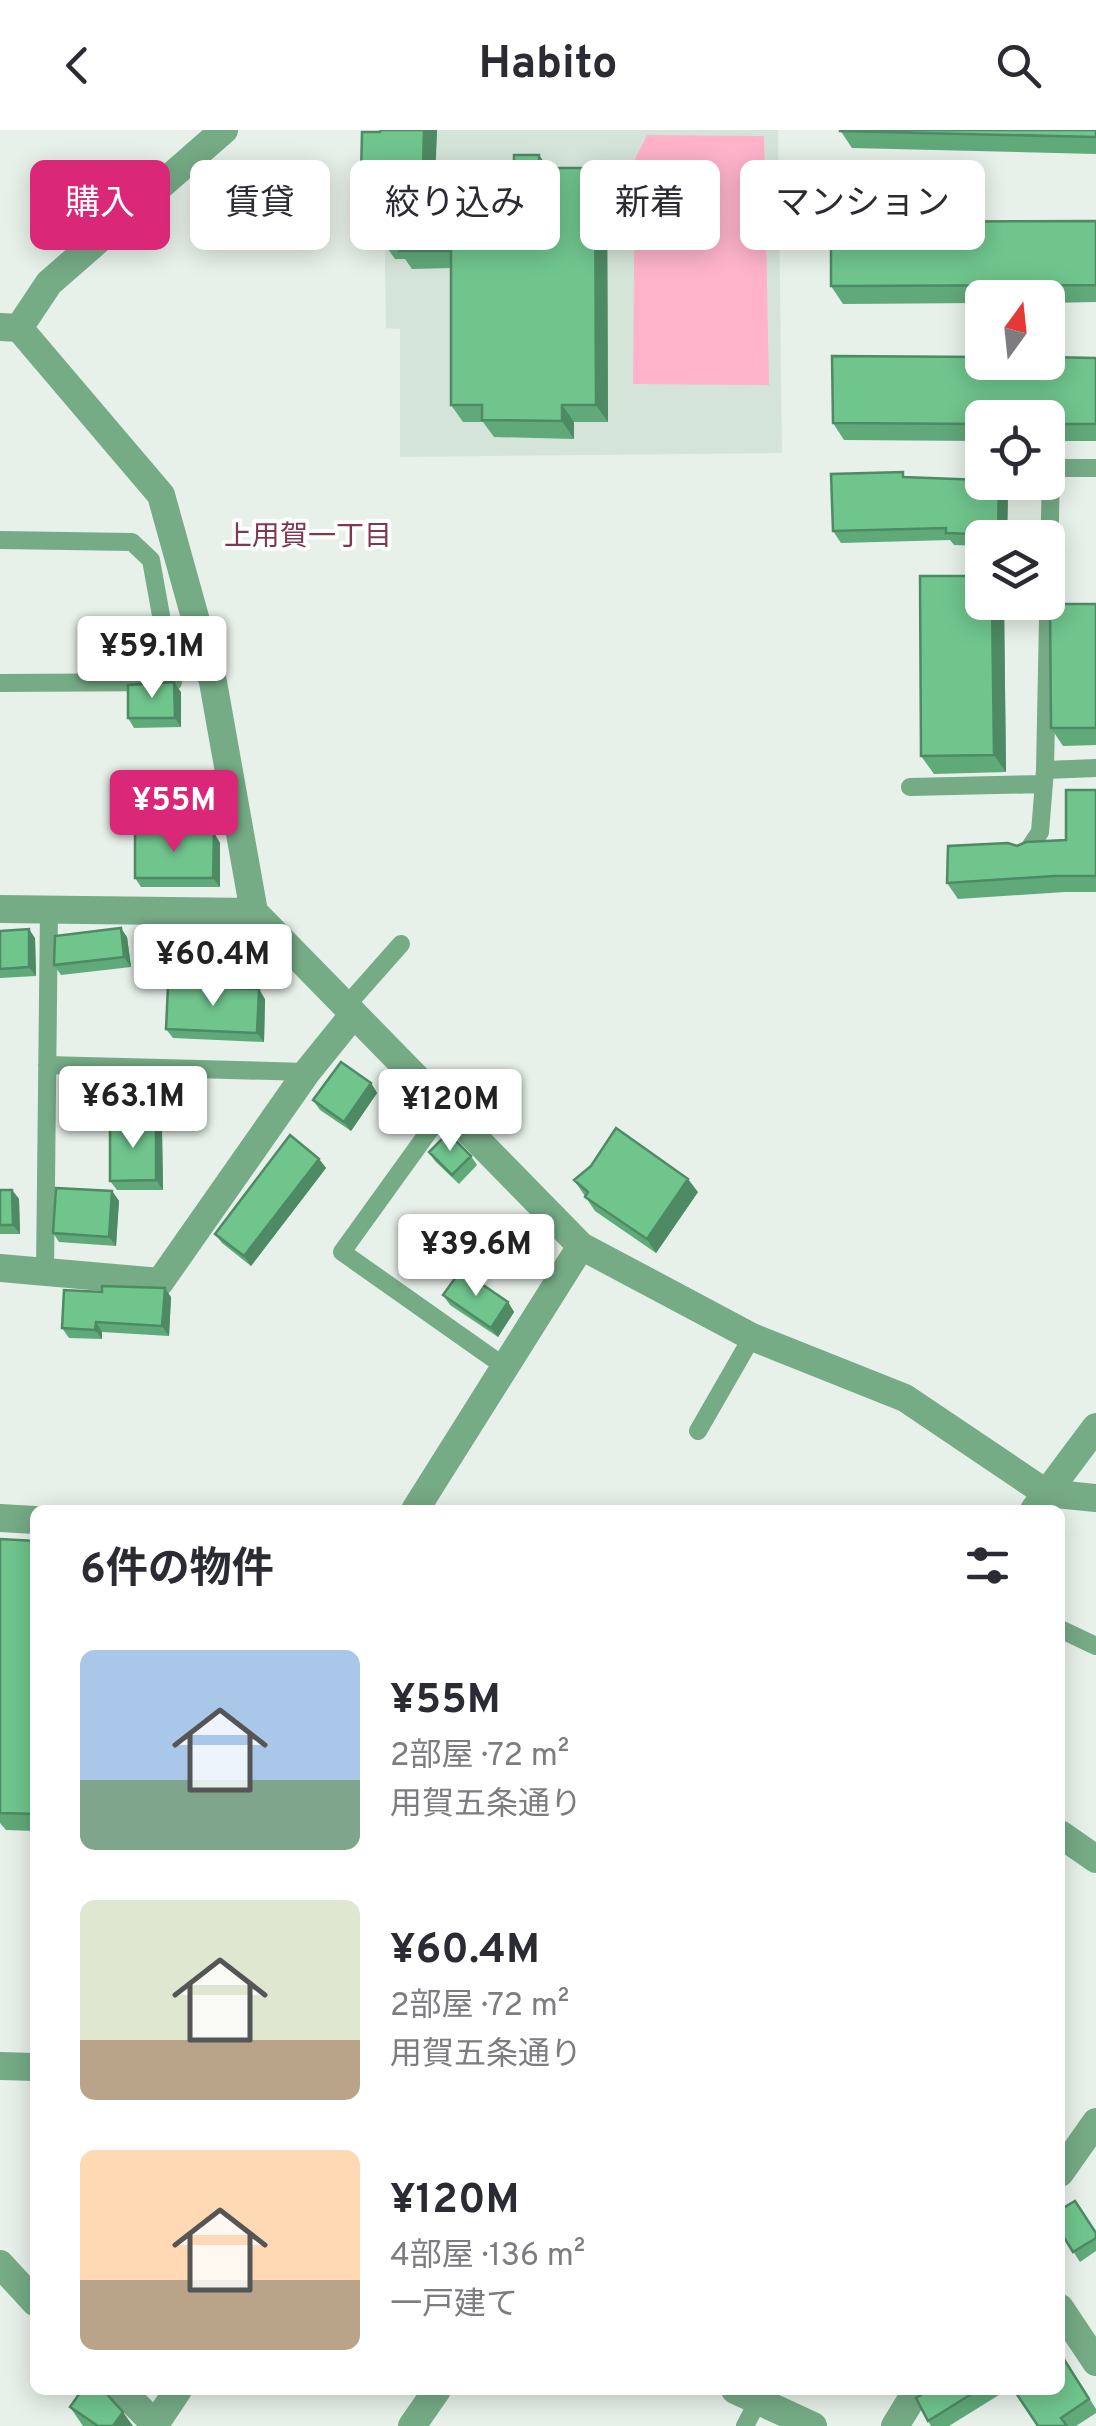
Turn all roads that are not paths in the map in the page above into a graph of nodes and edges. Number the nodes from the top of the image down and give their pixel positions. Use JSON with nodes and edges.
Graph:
{"nodes":[{"id":1,"x":221,"y":131,"type":"edge"},
{"id":2,"x":10,"y":328,"type":"edge"},
{"id":3,"x":1065,"y":468,"type":"edge"},
{"id":4,"x":1096,"y":468,"type":"edge"},
{"id":5,"x":1048,"y":500,"type":"edge"},
{"id":6,"x":0,"y":540,"type":"edge"},
{"id":7,"x":0,"y":683,"type":"edge"},
{"id":8,"x":1096,"y":768,"type":"edge"},
{"id":9,"x":1044,"y":777,"type":"junction"},
{"id":10,"x":910,"y":787,"type":"dead end"},
{"id":11,"x":1028,"y":850,"type":"edge"},
{"id":12,"x":0,"y":909,"type":"edge"},
{"id":13,"x":49,"y":910,"type":"junction"},
{"id":14,"x":254,"y":912,"type":"junction"},
{"id":15,"x":401,"y":944,"type":"dead end"},
{"id":16,"x":351,"y":1010,"type":"junction"},
{"id":17,"x":48,"y":1064,"type":"junction"},
{"id":18,"x":307,"y":1072,"type":"junction"},
{"id":19,"x":445,"y":1109,"type":"junction"},
{"id":20,"x":581,"y":1246,"type":"junction"},
{"id":21,"x":0,"y":1268,"type":"edge"},
{"id":22,"x":45,"y":1271,"type":"junction"},
{"id":23,"x":752,"y":1337,"type":"junction"},
{"id":24,"x":506,"y":1368,"type":"junction"},
{"id":25,"x":1096,"y":1427,"type":"edge"},
{"id":26,"x":698,"y":1431,"type":"dead end"},
{"id":27,"x":1096,"y":1498,"type":"edge"},
{"id":28,"x":1040,"y":1502,"type":"edge"},
{"id":29,"x":418,"y":1505,"type":"edge"},
{"id":30,"x":0,"y":1518,"type":"edge"},
{"id":31,"x":30,"y":1520,"type":"edge"},
{"id":32,"x":1065,"y":1631,"type":"edge"},
{"id":33,"x":1096,"y":1646,"type":"edge"},
{"id":34,"x":1065,"y":1837,"type":"edge"},
{"id":35,"x":1096,"y":1859,"type":"edge"},
{"id":36,"x":0,"y":2066,"type":"edge"},
{"id":37,"x":30,"y":2067,"type":"edge"},
{"id":38,"x":1096,"y":2122,"type":"edge"},
{"id":39,"x":1065,"y":2165,"type":"edge"},
{"id":40,"x":1065,"y":2316,"type":"edge"},
{"id":41,"x":1096,"y":2362,"type":"edge"},
{"id":42,"x":126,"y":2395,"type":"edge"},
{"id":43,"x":175,"y":2395,"type":"edge"},
{"id":44,"x":434,"y":2395,"type":"edge"},
{"id":45,"x":914,"y":2395,"type":"edge"},
{"id":46,"x":746,"y":2406,"type":"edge"},
{"id":47,"x":155,"y":2425,"type":"edge"},
{"id":48,"x":412,"y":2426,"type":"edge"},
{"id":49,"x":812,"y":2426,"type":"edge"},
{"id":50,"x":894,"y":2426,"type":"edge"}],
"edges":[{"from":1,"to":2,"type":"street"},
{"from":2,"to":14,"type":"street"},
{"from":3,"to":4,"type":"lane"},
{"from":5,"to":9,"type":"lane"},
{"from":6,"to":7,"type":"lane"},
{"from":8,"to":9,"type":"lane"},
{"from":9,"to":10,"type":"lane"},
{"from":9,"to":11,"type":"lane"},
{"from":12,"to":13,"type":"street"},
{"from":13,"to":14,"type":"street"},
{"from":13,"to":17,"type":"lane"},
{"from":14,"to":16,"type":"street"},
{"from":15,"to":16,"type":"lane"},
{"from":16,"to":18,"type":"street"},
{"from":16,"to":19,"type":"street"},
{"from":17,"to":18,"type":"lane"},
{"from":17,"to":22,"type":"lane"},
{"from":18,"to":22,"type":"street"},
{"from":19,"to":20,"type":"street"},
{"from":19,"to":24,"type":"lane"},
{"from":20,"to":23,"type":"street"},
{"from":20,"to":24,"type":"street"},
{"from":21,"to":22,"type":"street"},
{"from":23,"to":26,"type":"lane"},
{"from":23,"to":28,"type":"street"},
{"from":24,"to":29,"type":"street"},
{"from":25,"to":28,"type":"street"},
{"from":27,"to":28,"type":"street"},
{"from":30,"to":31,"type":"street"},
{"from":32,"to":33,"type":"lane"},
{"from":34,"to":35,"type":"street"},
{"from":36,"to":37,"type":"street"},
{"from":38,"to":39,"type":"street"},
{"from":40,"to":41,"type":"street"},
{"from":42,"to":47,"type":"street"},
{"from":43,"to":47,"type":"street"},
{"from":44,"to":48,"type":"street"},
{"from":45,"to":50,"type":"street"},
{"from":46,"to":49,"type":"street"}]}
